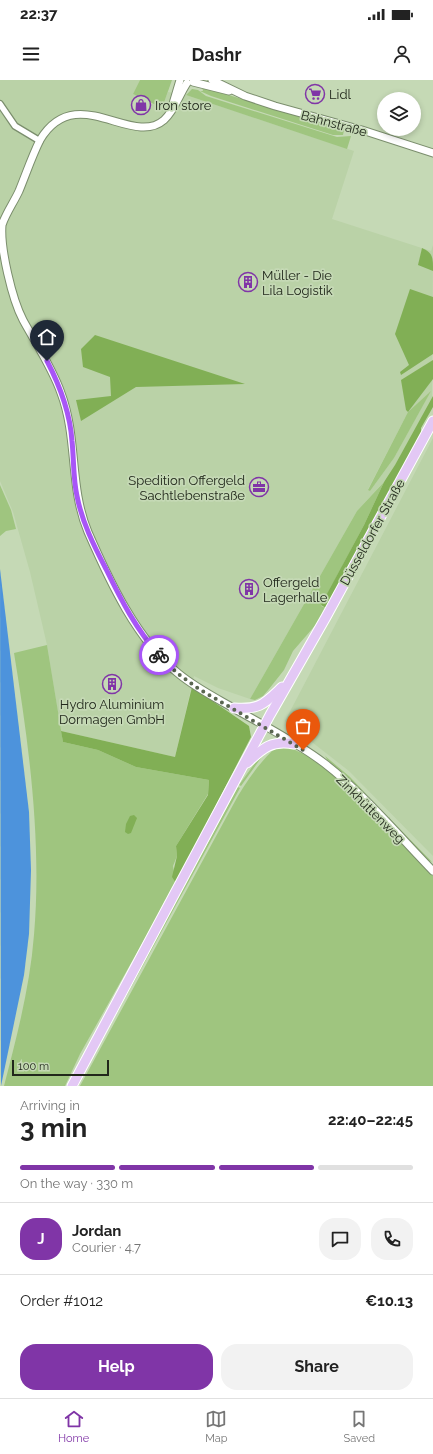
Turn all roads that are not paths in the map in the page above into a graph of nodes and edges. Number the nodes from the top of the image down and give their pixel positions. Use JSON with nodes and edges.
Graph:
{"nodes":[{"id":1,"x":212,"y":80,"type":"edge"},
{"id":2,"x":187,"y":81,"type":"edge"},
{"id":3,"x":235,"y":91,"type":"junction"},
{"id":4,"x":0,"y":104,"type":"edge"},
{"id":5,"x":40,"y":141,"type":"junction"},
{"id":6,"x":433,"y":153,"type":"edge"},
{"id":7,"x":433,"y":421,"type":"edge"},
{"id":8,"x":290,"y":679,"type":"junction"},
{"id":9,"x":234,"y":708,"type":"junction"},
{"id":10,"x":264,"y":726,"type":"junction"},
{"id":11,"x":294,"y":744,"type":"junction"},
{"id":12,"x":241,"y":768,"type":"junction"},
{"id":13,"x":433,"y":871,"type":"edge"},
{"id":14,"x":72,"y":1086,"type":"edge"}],
"edges":[{"from":1,"to":3,"type":"street","name":"Bahnstraße"},
{"from":2,"to":3,"type":"street","name":"Bahnstraße"},
{"from":2,"to":5,"type":"street","name":"Zinkhüttenweg"},
{"from":3,"to":6,"type":"street","name":"Bahnstraße"},
{"from":4,"to":5,"type":"street"},
{"from":5,"to":9,"type":"street","name":"Zinkhüttenweg"},
{"from":7,"to":8,"type":"main road","name":"Düsseldorfer Straße"},
{"from":8,"to":9,"type":"main road"},
{"from":8,"to":10,"type":"main road","name":"Düsseldorfer Straße"},
{"from":9,"to":10,"type":"street","name":"Zinkhüttenweg"},
{"from":10,"to":11,"type":"street","name":"Zinkhüttenweg"},
{"from":10,"to":12,"type":"main road","name":"Düsseldorfer Straße"},
{"from":11,"to":12,"type":"main road"},
{"from":11,"to":13,"type":"street","name":"Zinkhüttenweg"},
{"from":12,"to":14,"type":"main road","name":"Düsseldorfer Straße"}]}
